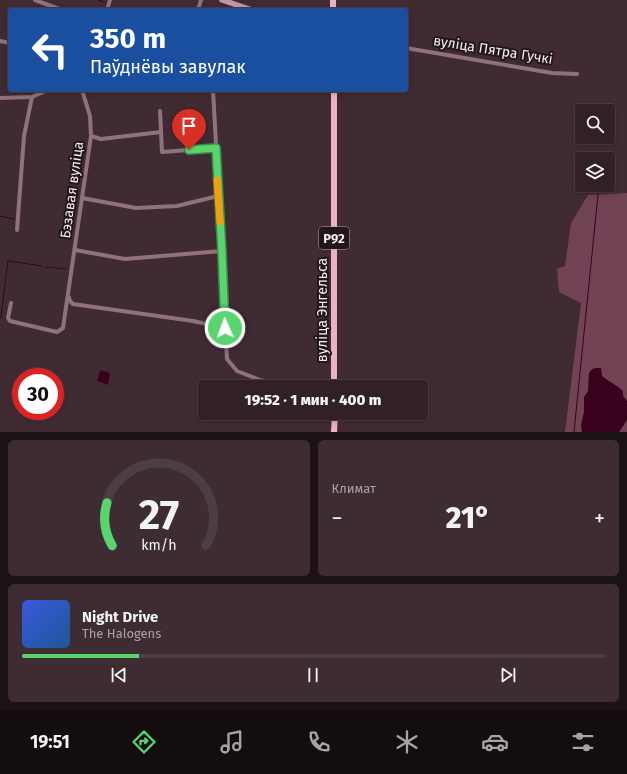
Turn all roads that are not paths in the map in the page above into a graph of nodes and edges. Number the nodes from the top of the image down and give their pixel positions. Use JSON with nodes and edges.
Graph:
{"nodes":[{"id":1,"x":35,"y":0,"type":"edge"},
{"id":2,"x":222,"y":0,"type":"edge"},
{"id":3,"x":57,"y":8,"type":"edge"},
{"id":4,"x":246,"y":8,"type":"edge"},
{"id":5,"x":408,"y":48,"type":"edge"},
{"id":6,"x":577,"y":74,"type":"dead end"},
{"id":7,"x":43,"y":92,"type":"edge"},
{"id":8,"x":83,"y":92,"type":"edge"},
{"id":9,"x":213,"y":92,"type":"edge"},
{"id":10,"x":334,"y":92,"type":"edge"},
{"id":11,"x":32,"y":97,"type":"junction"},
{"id":12,"x":0,"y":98,"type":"edge"},
{"id":13,"x":160,"y":111,"type":"dead end"},
{"id":14,"x":161,"y":132,"type":"junction"},
{"id":15,"x":91,"y":136,"type":"junction"},
{"id":16,"x":216,"y":148,"type":"junction"},
{"id":17,"x":218,"y":196,"type":"junction"},
{"id":18,"x":82,"y":198,"type":"junction"},
{"id":19,"x":17,"y":230,"type":"dead end"},
{"id":20,"x":75,"y":250,"type":"junction"},
{"id":21,"x":222,"y":252,"type":"junction"},
{"id":22,"x":68,"y":294,"type":"junction"},
{"id":23,"x":11,"y":303,"type":"dead end"},
{"id":24,"x":225,"y":328,"type":"junction"},
{"id":25,"x":260,"y":380,"type":"edge"},
{"id":26,"x":334,"y":380,"type":"edge"},
{"id":27,"x":334,"y":420,"type":"edge"},
{"id":28,"x":334,"y":432,"type":"edge"}],
"edges":[{"from":1,"to":3,"type":"street"},
{"from":2,"to":4,"type":"street"},
{"from":5,"to":6,"type":"street","name":"вуліца Пятра Гучкі"},
{"from":7,"to":11,"type":"street"},
{"from":8,"to":15,"type":"street","name":"Бэзавая вуліца"},
{"from":9,"to":16,"type":"street"},
{"from":10,"to":26,"type":"main road","name":"вуліца Энгельса","number":"Р92"},
{"from":11,"to":12,"type":"street"},
{"from":11,"to":19,"type":"street"},
{"from":13,"to":14,"type":"street"},
{"from":14,"to":15,"type":"street"},
{"from":14,"to":16,"type":"street"},
{"from":15,"to":18,"type":"street","name":"Бэзавая вуліца"},
{"from":16,"to":17,"type":"street"},
{"from":17,"to":18,"type":"street"},
{"from":17,"to":21,"type":"street"},
{"from":18,"to":20,"type":"street","name":"Бэзавая вуліца"},
{"from":20,"to":21,"type":"street"},
{"from":20,"to":22,"type":"street","name":"Бэзавая вуліца"},
{"from":21,"to":24,"type":"street"},
{"from":22,"to":23,"type":"street","name":"Бэзавая вуліца"},
{"from":22,"to":24,"type":"street"},
{"from":24,"to":25,"type":"street"},
{"from":27,"to":28,"type":"main road"}]}
